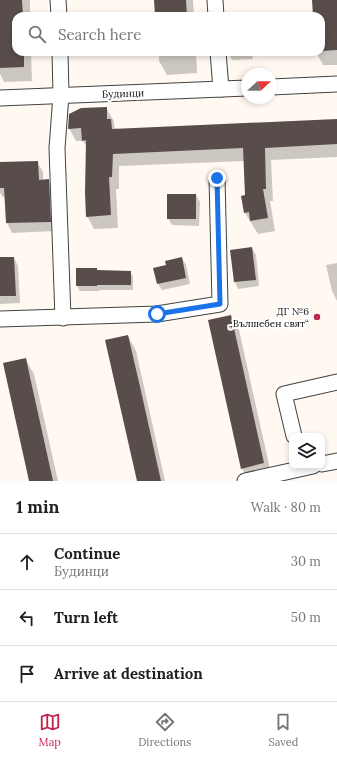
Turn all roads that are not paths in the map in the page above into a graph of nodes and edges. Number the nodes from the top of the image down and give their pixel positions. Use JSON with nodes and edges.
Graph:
{"nodes":[{"id":1,"x":58,"y":0,"type":"edge"},
{"id":2,"x":215,"y":0,"type":"edge"},
{"id":3,"x":59,"y":12,"type":"edge"},
{"id":4,"x":216,"y":12,"type":"edge"},
{"id":5,"x":60,"y":56,"type":"edge"},
{"id":6,"x":218,"y":56,"type":"edge"},
{"id":7,"x":337,"y":84,"type":"edge"},
{"id":8,"x":277,"y":86,"type":"edge"},
{"id":9,"x":241,"y":88,"type":"edge"},
{"id":10,"x":221,"y":89,"type":"junction"},
{"id":11,"x":61,"y":95,"type":"junction"},
{"id":12,"x":0,"y":98,"type":"edge"},
{"id":13,"x":217,"y":178,"type":"dead end"},
{"id":14,"x":63,"y":318,"type":"junction"},
{"id":15,"x":0,"y":319,"type":"edge"},
{"id":16,"x":337,"y":382,"type":"edge"},
{"id":17,"x":293,"y":433,"type":"edge"},
{"id":18,"x":337,"y":461,"type":"edge"},
{"id":19,"x":325,"y":463,"type":"edge"},
{"id":20,"x":296,"y":469,"type":"edge"},
{"id":21,"x":245,"y":481,"type":"edge"}],
"edges":[{"from":1,"to":3,"type":"street"},
{"from":2,"to":4,"type":"street"},
{"from":5,"to":11,"type":"street"},
{"from":6,"to":10,"type":"street"},
{"from":7,"to":8,"type":"street"},
{"from":9,"to":10,"type":"street","name":"Будинци"},
{"from":10,"to":11,"type":"street","name":"Будинци"},
{"from":11,"to":12,"type":"street","name":"Будинци"},
{"from":11,"to":14,"type":"street"},
{"from":13,"to":14,"type":"street"},
{"from":14,"to":15,"type":"street"},
{"from":16,"to":17,"type":"street"},
{"from":18,"to":19,"type":"street"},
{"from":20,"to":21,"type":"street"}]}
